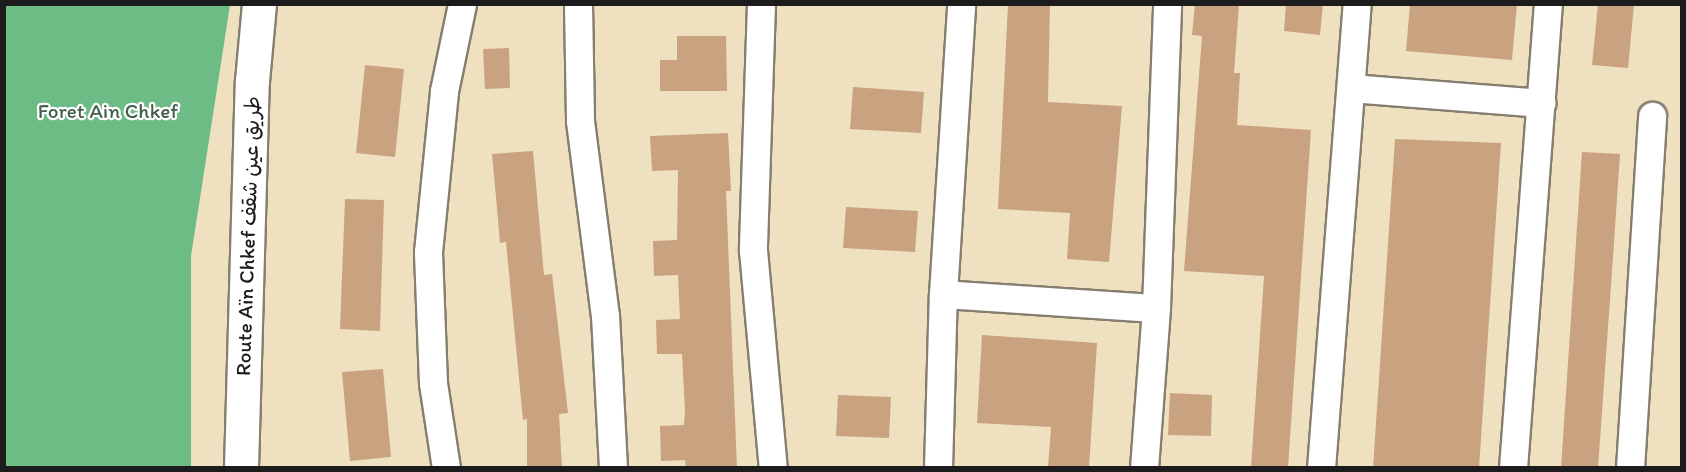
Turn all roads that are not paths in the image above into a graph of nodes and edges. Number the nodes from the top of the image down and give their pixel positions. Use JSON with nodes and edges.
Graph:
{"nodes":[{"id":1,"x":259,"y":4,"type":"edge"},
{"id":2,"x":462,"y":4,"type":"edge"},
{"id":3,"x":578,"y":4,"type":"edge"},
{"id":4,"x":761,"y":4,"type":"edge"},
{"id":5,"x":961,"y":4,"type":"edge"},
{"id":6,"x":1167,"y":4,"type":"edge"},
{"id":7,"x":1357,"y":4,"type":"edge"},
{"id":8,"x":1548,"y":4,"type":"edge"},
{"id":9,"x":1351,"y":88,"type":"junction"},
{"id":10,"x":1540,"y":103,"type":"junction"},
{"id":11,"x":1652,"y":116,"type":"dead end"},
{"id":12,"x":943,"y":294,"type":"junction"},
{"id":13,"x":1156,"y":308,"type":"junction"},
{"id":14,"x":242,"y":468,"type":"edge"},
{"id":15,"x":446,"y":468,"type":"edge"},
{"id":16,"x":613,"y":468,"type":"edge"},
{"id":17,"x":773,"y":468,"type":"edge"},
{"id":18,"x":938,"y":468,"type":"edge"},
{"id":19,"x":1144,"y":468,"type":"edge"},
{"id":20,"x":1321,"y":468,"type":"edge"},
{"id":21,"x":1513,"y":468,"type":"edge"},
{"id":22,"x":1630,"y":468,"type":"edge"}],
"edges":[{"from":1,"to":14,"type":"street","name":"Route Aïn Chkef طريق عين شقف"},
{"from":2,"to":15,"type":"street"},
{"from":3,"to":16,"type":"street"},
{"from":4,"to":17,"type":"street"},
{"from":5,"to":12,"type":"street"},
{"from":6,"to":13,"type":"street"},
{"from":7,"to":9,"type":"street"},
{"from":8,"to":10,"type":"street"},
{"from":9,"to":10,"type":"street"},
{"from":9,"to":20,"type":"street"},
{"from":10,"to":21,"type":"street"},
{"from":11,"to":22,"type":"street"},
{"from":12,"to":13,"type":"street"},
{"from":12,"to":18,"type":"street"},
{"from":13,"to":19,"type":"street"}]}
